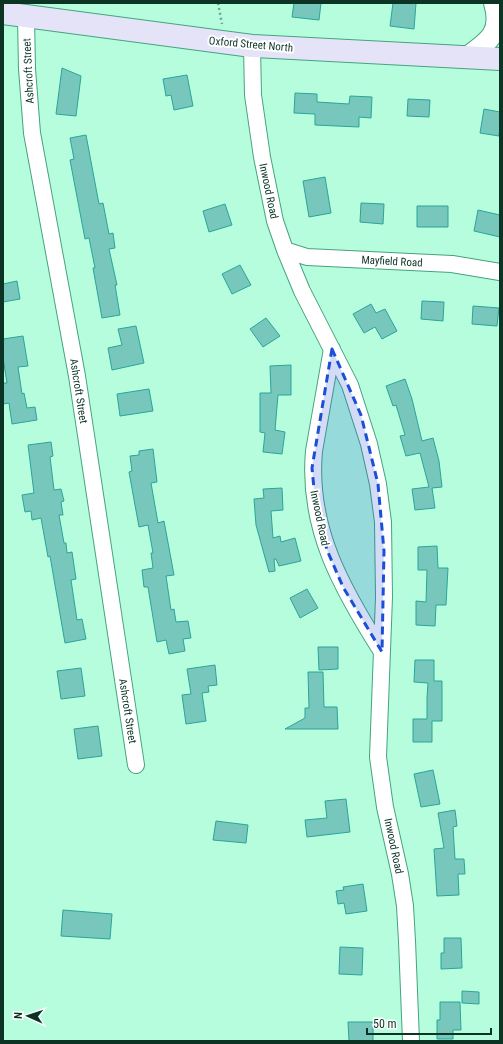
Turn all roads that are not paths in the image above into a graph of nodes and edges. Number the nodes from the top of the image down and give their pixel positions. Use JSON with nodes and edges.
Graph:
{"nodes":[{"id":1,"x":494,"y":3,"type":"edge"},
{"id":2,"x":3,"y":13,"type":"edge"},
{"id":3,"x":26,"y":16,"type":"junction"},
{"id":4,"x":252,"y":46,"type":"junction"},
{"id":5,"x":466,"y":57,"type":"junction"},
{"id":6,"x":500,"y":59,"type":"edge"},
{"id":7,"x":285,"y":250,"type":"junction"},
{"id":8,"x":500,"y":272,"type":"edge"},
{"id":9,"x":332,"y":349,"type":"junction"},
{"id":10,"x":382,"y":652,"type":"junction"},
{"id":11,"x":136,"y":765,"type":"dead end"},
{"id":12,"x":411,"y":1041,"type":"edge"}],
"edges":[{"from":1,"to":5,"type":"street"},
{"from":2,"to":3,"type":"main road","name":"Oxford Street North"},
{"from":3,"to":4,"type":"main road","name":"Oxford Street North"},
{"from":3,"to":11,"type":"street","name":"Ashcroft Street"},
{"from":4,"to":5,"type":"main road","name":"Oxford Street North"},
{"from":4,"to":7,"type":"street","name":"Inwood Road"},
{"from":5,"to":6,"type":"main road","name":"Oxford Street North"},
{"from":7,"to":8,"type":"street","name":"Mayfield Road"},
{"from":7,"to":9,"type":"street","name":"Inwood Road"},
{"from":9,"to":10,"type":"street","name":"Inwood Road"},
{"from":9,"to":10,"type":"street","name":"Inwood Road"},
{"from":10,"to":12,"type":"street","name":"Inwood Road"}]}
